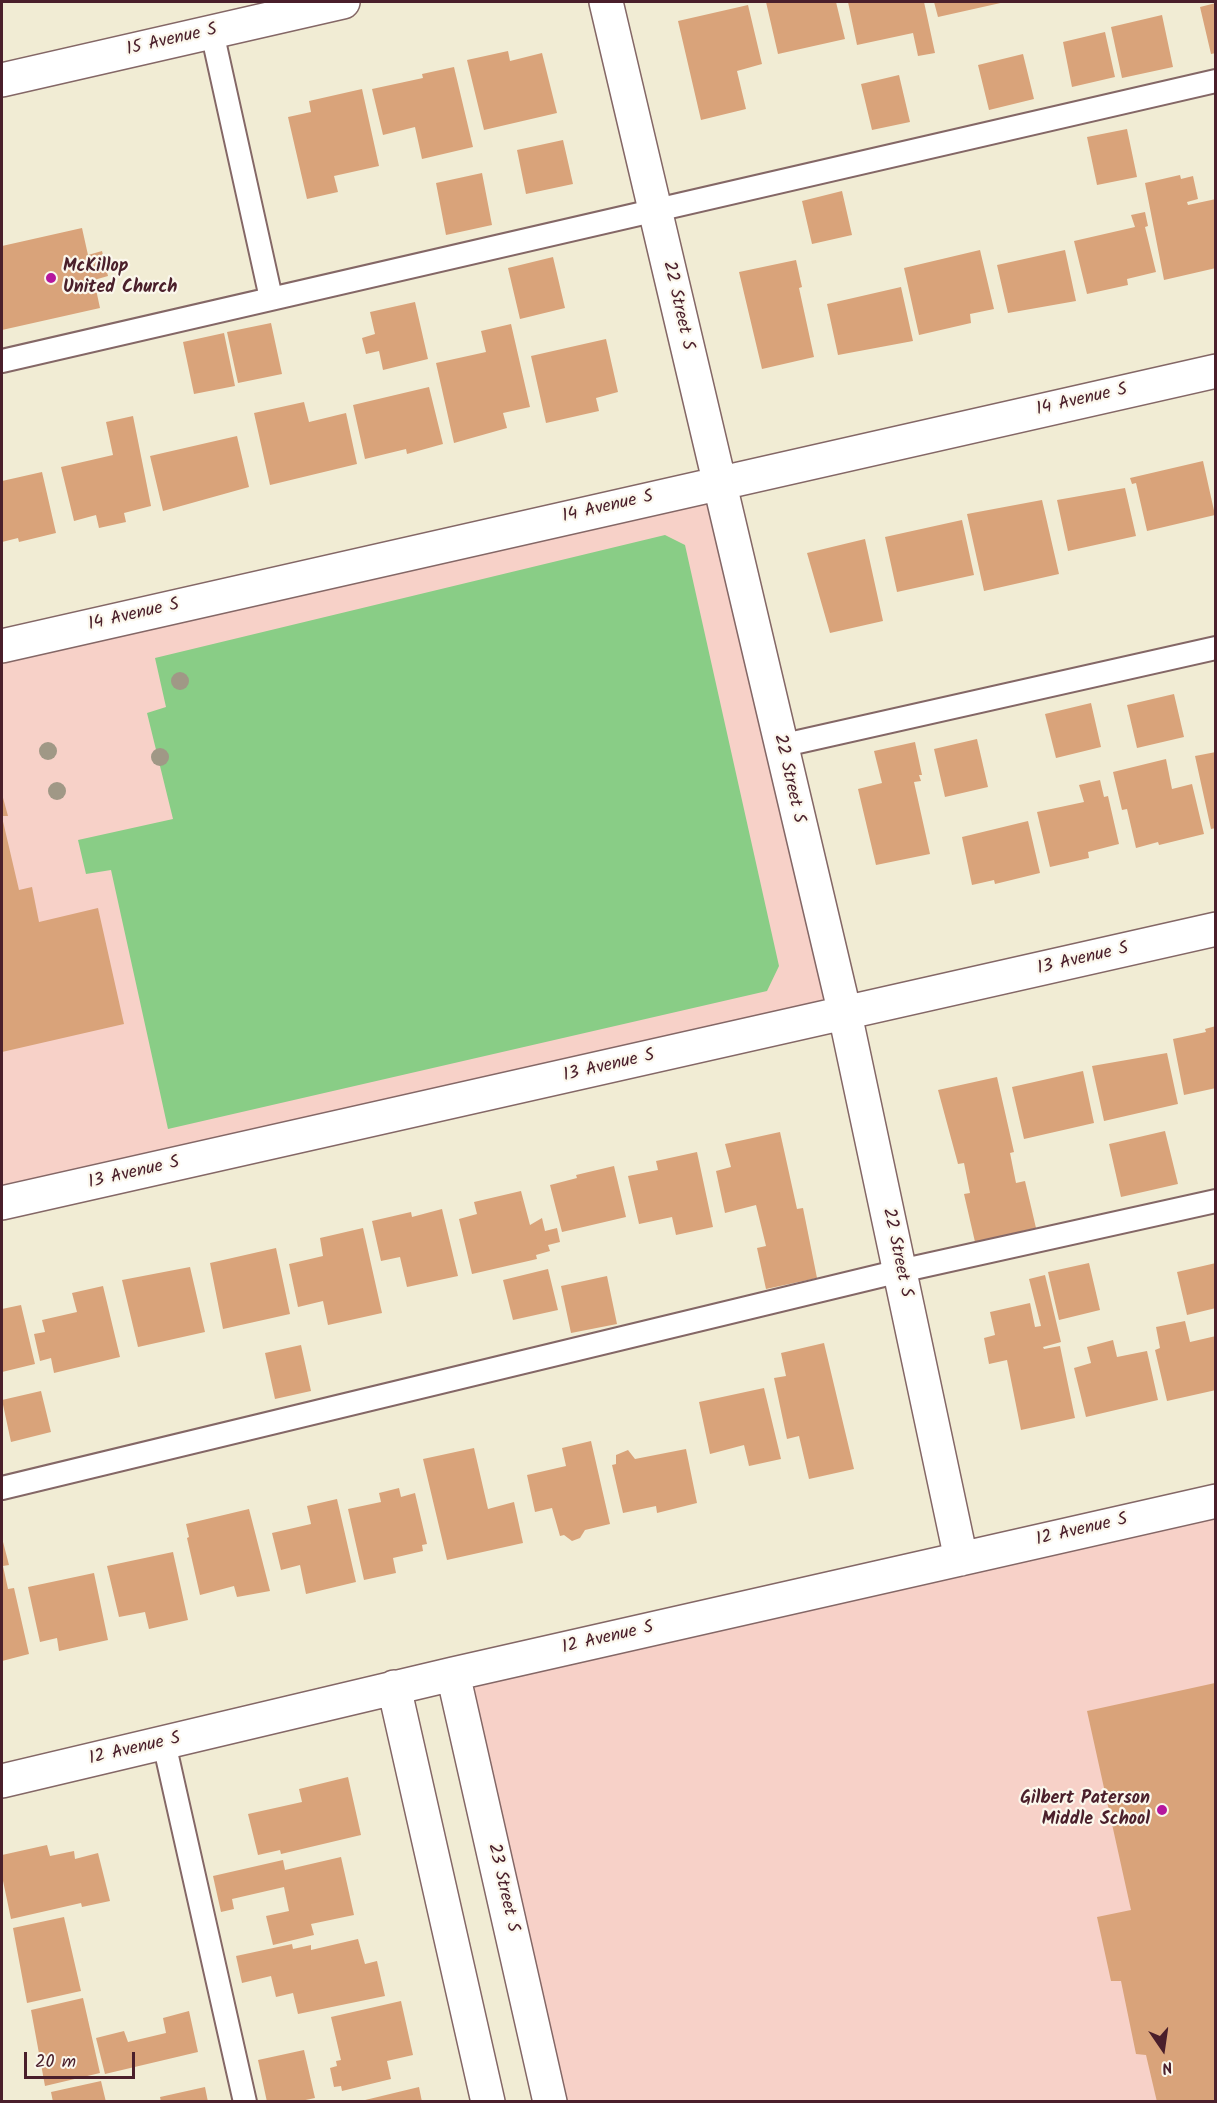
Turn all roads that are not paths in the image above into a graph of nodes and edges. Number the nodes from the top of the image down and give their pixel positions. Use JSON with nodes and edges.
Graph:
{"nodes":[{"id":1,"x":343,"y":2,"type":"edge"},
{"id":2,"x":606,"y":2,"type":"edge"},
{"id":3,"x":212,"y":32,"type":"junction"},
{"id":4,"x":2,"y":80,"type":"edge"},
{"id":5,"x":1215,"y":81,"type":"edge"},
{"id":6,"x":654,"y":209,"type":"junction"},
{"id":7,"x":272,"y":298,"type":"junction"},
{"id":8,"x":2,"y":361,"type":"edge"},
{"id":9,"x":1215,"y":371,"type":"edge"},
{"id":10,"x":718,"y":483,"type":"junction"},
{"id":11,"x":2,"y":646,"type":"edge"},
{"id":12,"x":1215,"y":648,"type":"edge"},
{"id":13,"x":780,"y":746,"type":"junction"},
{"id":14,"x":1215,"y":929,"type":"edge"},
{"id":15,"x":845,"y":1014,"type":"junction"},
{"id":16,"x":1215,"y":1201,"type":"edge"},
{"id":17,"x":2,"y":1203,"type":"edge"},
{"id":18,"x":900,"y":1271,"type":"junction"},
{"id":19,"x":2,"y":1488,"type":"edge"},
{"id":20,"x":1215,"y":1501,"type":"edge"},
{"id":21,"x":961,"y":1559,"type":"junction"},
{"id":22,"x":453,"y":1674,"type":"junction"},
{"id":23,"x":394,"y":1687,"type":"junction"},
{"id":24,"x":164,"y":1743,"type":"junction"},
{"id":25,"x":2,"y":1781,"type":"edge"},
{"id":26,"x":245,"y":2102,"type":"edge"},
{"id":27,"x":488,"y":2102,"type":"edge"},
{"id":28,"x":550,"y":2102,"type":"edge"}],
"edges":[{"from":1,"to":3,"type":"street","name":"15 Avenue S"},
{"from":2,"to":6,"type":"street","name":"22 Street S"},
{"from":3,"to":4,"type":"street","name":"15 Avenue S"},
{"from":3,"to":7,"type":"lane"},
{"from":5,"to":6,"type":"lane"},
{"from":6,"to":7,"type":"lane"},
{"from":6,"to":10,"type":"street","name":"22 Street S"},
{"from":7,"to":8,"type":"lane"},
{"from":9,"to":10,"type":"street","name":"14 Avenue S"},
{"from":10,"to":11,"type":"street","name":"14 Avenue S"},
{"from":10,"to":13,"type":"street","name":"22 Street S"},
{"from":12,"to":13,"type":"lane"},
{"from":13,"to":15,"type":"street","name":"22 Street S"},
{"from":14,"to":15,"type":"street","name":"13 Avenue S"},
{"from":15,"to":17,"type":"street","name":"13 Avenue S"},
{"from":15,"to":18,"type":"street","name":"22 Street S"},
{"from":16,"to":18,"type":"lane"},
{"from":18,"to":19,"type":"lane"},
{"from":18,"to":21,"type":"street","name":"22 Street S"},
{"from":20,"to":21,"type":"street","name":"12 Avenue S"},
{"from":21,"to":22,"type":"street","name":"12 Avenue S"},
{"from":22,"to":23,"type":"street","name":"12 Avenue S"},
{"from":22,"to":28,"type":"street","name":"23 Street S"},
{"from":23,"to":24,"type":"street","name":"12 Avenue S"},
{"from":23,"to":27,"type":"street"},
{"from":24,"to":25,"type":"street","name":"12 Avenue S"},
{"from":24,"to":26,"type":"lane"}]}
